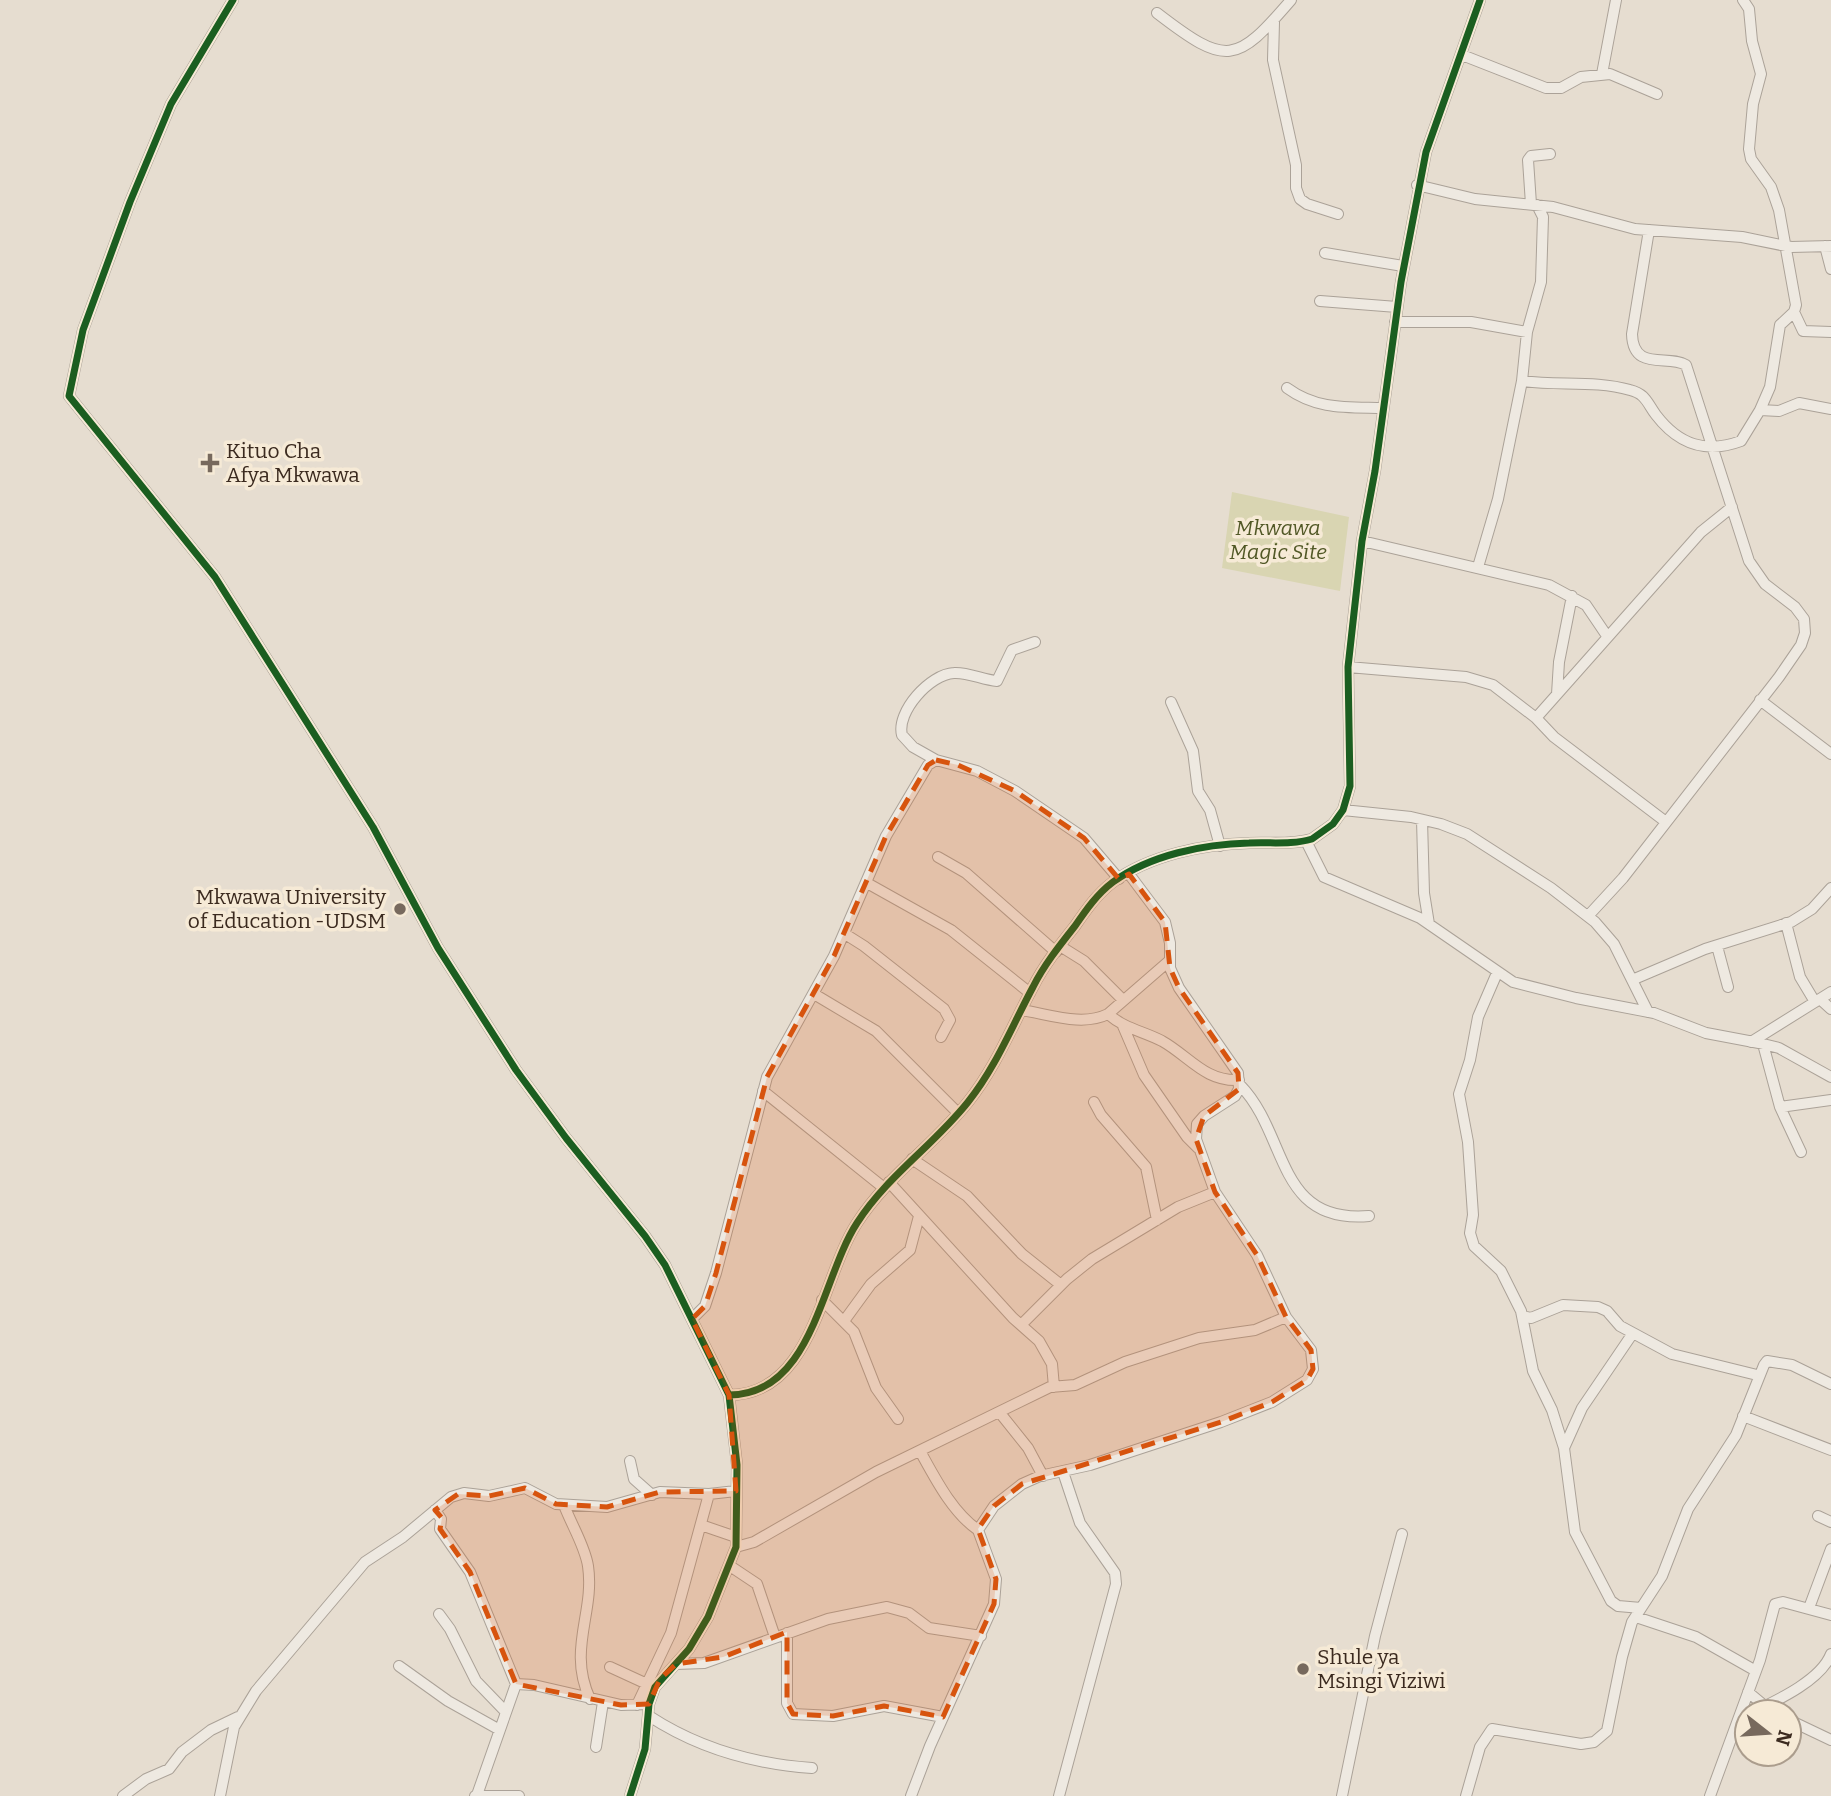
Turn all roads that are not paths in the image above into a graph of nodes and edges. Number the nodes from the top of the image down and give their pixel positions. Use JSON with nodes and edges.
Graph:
{"nodes":[{"id":1,"x":233,"y":0,"type":"edge"},
{"id":2,"x":1291,"y":0,"type":"edge"},
{"id":3,"x":1480,"y":0,"type":"edge"},
{"id":4,"x":1616,"y":0,"type":"edge"},
{"id":5,"x":1746,"y":2,"type":"edge"},
{"id":6,"x":1157,"y":13,"type":"dead end"},
{"id":7,"x":1274,"y":22,"type":"junction"},
{"id":8,"x":1462,"y":55,"type":"junction"},
{"id":9,"x":1602,"y":74,"type":"junction"},
{"id":10,"x":1657,"y":94,"type":"dead end"},
{"id":11,"x":1550,"y":154,"type":"dead end"},
{"id":12,"x":1417,"y":185,"type":"junction"},
{"id":13,"x":1534,"y":204,"type":"junction"},
{"id":14,"x":1338,"y":214,"type":"dead end"},
{"id":15,"x":1649,"y":230,"type":"junction"},
{"id":16,"x":1786,"y":246,"type":"junction"},
{"id":17,"x":1828,"y":246,"type":"edge"},
{"id":18,"x":1325,"y":253,"type":"dead end"},
{"id":19,"x":1404,"y":266,"type":"junction"},
{"id":20,"x":1831,"y":269,"type":"edge"},
{"id":21,"x":1320,"y":300,"type":"dead end"},
{"id":22,"x":1397,"y":307,"type":"junction"},
{"id":23,"x":1794,"y":312,"type":"junction"},
{"id":24,"x":1395,"y":322,"type":"junction"},
{"id":25,"x":1527,"y":332,"type":"junction"},
{"id":26,"x":1831,"y":332,"type":"edge"},
{"id":27,"x":1522,"y":381,"type":"junction"},
{"id":28,"x":1287,"y":388,"type":"dead end"},
{"id":29,"x":1383,"y":408,"type":"junction"},
{"id":30,"x":1831,"y":409,"type":"edge"},
{"id":31,"x":1760,"y":410,"type":"junction"},
{"id":32,"x":1712,"y":448,"type":"junction"},
{"id":33,"x":1731,"y":507,"type":"junction"},
{"id":34,"x":1362,"y":541,"type":"junction"},
{"id":35,"x":1478,"y":568,"type":"junction"},
{"id":36,"x":1572,"y":596,"type":"junction"},
{"id":37,"x":1607,"y":636,"type":"junction"},
{"id":38,"x":1035,"y":642,"type":"dead end"},
{"id":39,"x":1348,"y":667,"type":"junction"},
{"id":40,"x":1557,"y":694,"type":"junction"},
{"id":41,"x":1760,"y":700,"type":"junction"},
{"id":42,"x":1171,"y":702,"type":"dead end"},
{"id":43,"x":1536,"y":718,"type":"junction"},
{"id":44,"x":1831,"y":754,"type":"edge"},
{"id":45,"x":936,"y":760,"type":"junction"},
{"id":46,"x":1343,"y":810,"type":"junction"},
{"id":47,"x":1422,"y":820,"type":"junction"},
{"id":48,"x":1667,"y":822,"type":"junction"},
{"id":49,"x":1306,"y":841,"type":"junction"},
{"id":50,"x":1220,"y":846,"type":"junction"},
{"id":51,"x":938,"y":857,"type":"dead end"},
{"id":52,"x":1124,"y":876,"type":"junction"},
{"id":53,"x":867,"y":883,"type":"junction"},
{"id":54,"x":1831,"y":888,"type":"edge"},
{"id":55,"x":1588,"y":916,"type":"junction"},
{"id":56,"x":1786,"y":923,"type":"junction"},
{"id":57,"x":1429,"y":924,"type":"junction"},
{"id":58,"x":845,"y":934,"type":"junction"},
{"id":59,"x":1717,"y":946,"type":"junction"},
{"id":60,"x":1058,"y":949,"type":"junction"},
{"id":61,"x":1169,"y":961,"type":"junction"},
{"id":62,"x":1497,"y":973,"type":"junction"},
{"id":63,"x":1632,"y":980,"type":"junction"},
{"id":64,"x":1728,"y":987,"type":"dead end"},
{"id":65,"x":1831,"y":992,"type":"edge"},
{"id":66,"x":1030,"y":993,"type":"junction"},
{"id":67,"x":814,"y":995,"type":"junction"},
{"id":68,"x":1123,"y":1000,"type":"junction"},
{"id":69,"x":1818,"y":1001,"type":"junction"},
{"id":70,"x":1831,"y":1009,"type":"edge"},
{"id":71,"x":1021,"y":1010,"type":"junction"},
{"id":72,"x":1648,"y":1012,"type":"junction"},
{"id":73,"x":1108,"y":1014,"type":"junction"},
{"id":74,"x":1123,"y":1026,"type":"junction"},
{"id":75,"x":941,"y":1037,"type":"dead end"},
{"id":76,"x":1751,"y":1042,"type":"junction"},
{"id":77,"x":1763,"y":1044,"type":"junction"},
{"id":78,"x":1831,"y":1077,"type":"edge"},
{"id":79,"x":1240,"y":1082,"type":"junction"},
{"id":80,"x":763,"y":1091,"type":"junction"},
{"id":81,"x":1831,"y":1100,"type":"edge"},
{"id":82,"x":1094,"y":1102,"type":"dead end"},
{"id":83,"x":1780,"y":1107,"type":"junction"},
{"id":84,"x":958,"y":1113,"type":"junction"},
{"id":85,"x":1199,"y":1148,"type":"junction"},
{"id":86,"x":1801,"y":1152,"type":"dead end"},
{"id":87,"x":912,"y":1159,"type":"junction"},
{"id":88,"x":886,"y":1185,"type":"junction"},
{"id":89,"x":1214,"y":1192,"type":"junction"},
{"id":90,"x":919,"y":1216,"type":"junction"},
{"id":91,"x":1369,"y":1216,"type":"dead end"},
{"id":92,"x":1157,"y":1220,"type":"junction"},
{"id":93,"x":1061,"y":1285,"type":"junction"},
{"id":94,"x":822,"y":1300,"type":"junction"},
{"id":95,"x":1522,"y":1316,"type":"junction"},
{"id":96,"x":1286,"y":1317,"type":"junction"},
{"id":97,"x":692,"y":1319,"type":"junction"},
{"id":98,"x":844,"y":1321,"type":"junction"},
{"id":99,"x":1021,"y":1325,"type":"junction"},
{"id":100,"x":1633,"y":1333,"type":"junction"},
{"id":101,"x":1757,"y":1375,"type":"junction"},
{"id":102,"x":1831,"y":1384,"type":"edge"},
{"id":103,"x":1054,"y":1387,"type":"junction"},
{"id":104,"x":729,"y":1395,"type":"junction"},
{"id":105,"x":999,"y":1413,"type":"junction"},
{"id":106,"x":1743,"y":1416,"type":"junction"},
{"id":107,"x":898,"y":1419,"type":"dead end"},
{"id":108,"x":1564,"y":1448,"type":"junction"},
{"id":109,"x":1831,"y":1450,"type":"edge"},
{"id":110,"x":920,"y":1451,"type":"junction"},
{"id":111,"x":630,"y":1461,"type":"dead end"},
{"id":112,"x":1063,"y":1472,"type":"junction"},
{"id":113,"x":1043,"y":1476,"type":"junction"},
{"id":114,"x":736,"y":1491,"type":"junction"},
{"id":115,"x":709,"y":1494,"type":"junction"},
{"id":116,"x":652,"y":1495,"type":"junction"},
{"id":117,"x":564,"y":1505,"type":"junction"},
{"id":118,"x":435,"y":1510,"type":"junction"},
{"id":119,"x":1818,"y":1516,"type":"dead end"},
{"id":120,"x":1831,"y":1522,"type":"edge"},
{"id":121,"x":701,"y":1525,"type":"junction"},
{"id":122,"x":978,"y":1530,"type":"junction"},
{"id":123,"x":1402,"y":1534,"type":"dead end"},
{"id":124,"x":736,"y":1542,"type":"junction"},
{"id":125,"x":1831,"y":1549,"type":"edge"},
{"id":126,"x":730,"y":1566,"type":"junction"},
{"id":127,"x":1809,"y":1608,"type":"junction"},
{"id":128,"x":1638,"y":1613,"type":"junction"},
{"id":129,"x":439,"y":1614,"type":"dead end"},
{"id":130,"x":1831,"y":1615,"type":"edge"},
{"id":131,"x":787,"y":1633,"type":"junction"},
{"id":132,"x":981,"y":1636,"type":"junction"},
{"id":133,"x":775,"y":1637,"type":"junction"},
{"id":134,"x":1831,"y":1654,"type":"edge"},
{"id":135,"x":676,"y":1664,"type":"junction"},
{"id":136,"x":399,"y":1666,"type":"dead end"},
{"id":137,"x":611,"y":1667,"type":"dead end"},
{"id":138,"x":1756,"y":1671,"type":"junction"},
{"id":139,"x":516,"y":1684,"type":"junction"},
{"id":140,"x":647,"y":1684,"type":"junction"},
{"id":141,"x":1748,"y":1692,"type":"junction"},
{"id":142,"x":1747,"y":1698,"type":"edge"},
{"id":143,"x":1753,"y":1698,"type":"edge"},
{"id":144,"x":1785,"y":1698,"type":"edge"},
{"id":145,"x":590,"y":1699,"type":"junction"},
{"id":146,"x":603,"y":1702,"type":"junction"},
{"id":147,"x":649,"y":1704,"type":"junction"},
{"id":148,"x":637,"y":1705,"type":"junction"},
{"id":149,"x":504,"y":1710,"type":"junction"},
{"id":150,"x":649,"y":1716,"type":"junction"},
{"id":151,"x":238,"y":1717,"type":"junction"},
{"id":152,"x":943,"y":1717,"type":"junction"},
{"id":153,"x":1803,"y":1727,"type":"edge"},
{"id":154,"x":498,"y":1729,"type":"junction"},
{"id":155,"x":1733,"y":1740,"type":"edge"},
{"id":156,"x":1831,"y":1740,"type":"edge"},
{"id":157,"x":596,"y":1747,"type":"dead end"},
{"id":158,"x":812,"y":1768,"type":"dead end"},
{"id":159,"x":123,"y":1796,"type":"edge"},
{"id":160,"x":220,"y":1796,"type":"edge"},
{"id":161,"x":476,"y":1796,"type":"edge"},
{"id":162,"x":519,"y":1796,"type":"edge"},
{"id":163,"x":630,"y":1796,"type":"edge"},
{"id":164,"x":911,"y":1796,"type":"edge"},
{"id":165,"x":1059,"y":1796,"type":"edge"},
{"id":166,"x":1342,"y":1796,"type":"edge"},
{"id":167,"x":1466,"y":1796,"type":"edge"},
{"id":168,"x":1710,"y":1796,"type":"edge"}],
"edges":[{"from":1,"to":97,"type":"street"},
{"from":2,"to":7,"type":"street"},
{"from":3,"to":8,"type":"street"},
{"from":4,"to":9,"type":"street"},
{"from":5,"to":16,"type":"street"},
{"from":6,"to":7,"type":"street"},
{"from":7,"to":14,"type":"street"},
{"from":8,"to":9,"type":"street"},
{"from":8,"to":12,"type":"street"},
{"from":9,"to":10,"type":"street"},
{"from":11,"to":13,"type":"street"},
{"from":12,"to":13,"type":"street"},
{"from":12,"to":19,"type":"street"},
{"from":13,"to":15,"type":"street"},
{"from":13,"to":25,"type":"street"},
{"from":15,"to":16,"type":"street"},
{"from":15,"to":32,"type":"street"},
{"from":16,"to":17,"type":"street"},
{"from":16,"to":23,"type":"street"},
{"from":17,"to":20,"type":"street"},
{"from":18,"to":19,"type":"street"},
{"from":19,"to":22,"type":"street"},
{"from":21,"to":22,"type":"street"},
{"from":22,"to":24,"type":"street"},
{"from":23,"to":26,"type":"street"},
{"from":23,"to":31,"type":"street"},
{"from":24,"to":25,"type":"street"},
{"from":24,"to":29,"type":"street"},
{"from":25,"to":27,"type":"street"},
{"from":27,"to":32,"type":"street"},
{"from":27,"to":35,"type":"street"},
{"from":28,"to":29,"type":"street"},
{"from":29,"to":34,"type":"street"},
{"from":30,"to":31,"type":"street"},
{"from":31,"to":32,"type":"street"},
{"from":32,"to":33,"type":"street"},
{"from":33,"to":37,"type":"street"},
{"from":33,"to":41,"type":"street"},
{"from":34,"to":35,"type":"street"},
{"from":34,"to":39,"type":"street"},
{"from":35,"to":36,"type":"street"},
{"from":36,"to":37,"type":"street"},
{"from":36,"to":40,"type":"street"},
{"from":37,"to":40,"type":"street"},
{"from":38,"to":45,"type":"street"},
{"from":39,"to":43,"type":"street"},
{"from":39,"to":46,"type":"street"},
{"from":40,"to":43,"type":"street"},
{"from":41,"to":44,"type":"street"},
{"from":41,"to":48,"type":"street"},
{"from":42,"to":50,"type":"street"},
{"from":43,"to":48,"type":"street"},
{"from":45,"to":52,"type":"street"},
{"from":45,"to":53,"type":"street"},
{"from":46,"to":47,"type":"street"},
{"from":46,"to":49,"type":"street"},
{"from":47,"to":55,"type":"street"},
{"from":47,"to":57,"type":"street"},
{"from":48,"to":55,"type":"street"},
{"from":49,"to":50,"type":"street"},
{"from":49,"to":57,"type":"street"},
{"from":50,"to":52,"type":"street"},
{"from":51,"to":60,"type":"street"},
{"from":52,"to":60,"type":"street"},
{"from":52,"to":61,"type":"street"},
{"from":53,"to":58,"type":"street"},
{"from":53,"to":66,"type":"street"},
{"from":54,"to":56,"type":"street"},
{"from":55,"to":63,"type":"street"},
{"from":56,"to":59,"type":"street"},
{"from":56,"to":69,"type":"street"},
{"from":57,"to":62,"type":"street"},
{"from":58,"to":67,"type":"street"},
{"from":58,"to":75,"type":"street"},
{"from":59,"to":63,"type":"street"},
{"from":59,"to":64,"type":"street"},
{"from":60,"to":66,"type":"street"},
{"from":60,"to":68,"type":"street"},
{"from":61,"to":68,"type":"street"},
{"from":61,"to":79,"type":"street"},
{"from":62,"to":72,"type":"street"},
{"from":62,"to":95,"type":"street"},
{"from":63,"to":72,"type":"street"},
{"from":65,"to":69,"type":"street"},
{"from":66,"to":71,"type":"street"},
{"from":67,"to":80,"type":"street"},
{"from":67,"to":84,"type":"street"},
{"from":68,"to":73,"type":"street"},
{"from":69,"to":70,"type":"street"},
{"from":69,"to":76,"type":"street"},
{"from":71,"to":73,"type":"street"},
{"from":71,"to":84,"type":"street"},
{"from":72,"to":76,"type":"street"},
{"from":73,"to":74,"type":"street"},
{"from":74,"to":79,"type":"street"},
{"from":74,"to":85,"type":"street"},
{"from":76,"to":77,"type":"street"},
{"from":77,"to":78,"type":"street"},
{"from":77,"to":83,"type":"street"},
{"from":79,"to":85,"type":"street"},
{"from":79,"to":91,"type":"street"},
{"from":80,"to":88,"type":"street"},
{"from":80,"to":97,"type":"street"},
{"from":81,"to":83,"type":"street"},
{"from":82,"to":92,"type":"street"},
{"from":83,"to":86,"type":"street"},
{"from":84,"to":87,"type":"street"},
{"from":85,"to":89,"type":"street"},
{"from":87,"to":88,"type":"street"},
{"from":87,"to":93,"type":"street"},
{"from":88,"to":90,"type":"street"},
{"from":88,"to":94,"type":"street"},
{"from":89,"to":92,"type":"street"},
{"from":89,"to":96,"type":"street"},
{"from":90,"to":98,"type":"street"},
{"from":90,"to":99,"type":"street"},
{"from":92,"to":93,"type":"street"},
{"from":93,"to":99,"type":"street"},
{"from":94,"to":98,"type":"street"},
{"from":94,"to":104,"type":"street"},
{"from":95,"to":100,"type":"street"},
{"from":95,"to":108,"type":"street"},
{"from":96,"to":103,"type":"street"},
{"from":96,"to":112,"type":"street"},
{"from":97,"to":104,"type":"street"},
{"from":98,"to":107,"type":"street"},
{"from":99,"to":103,"type":"street"},
{"from":100,"to":101,"type":"street"},
{"from":100,"to":108,"type":"street"},
{"from":101,"to":102,"type":"street"},
{"from":101,"to":106,"type":"street"},
{"from":103,"to":105,"type":"street"},
{"from":104,"to":114,"type":"street"},
{"from":105,"to":110,"type":"street"},
{"from":105,"to":113,"type":"street"},
{"from":106,"to":109,"type":"street"},
{"from":106,"to":128,"type":"street"},
{"from":108,"to":128,"type":"street"},
{"from":110,"to":122,"type":"street"},
{"from":110,"to":124,"type":"street"},
{"from":111,"to":116,"type":"street"},
{"from":112,"to":113,"type":"street"},
{"from":112,"to":165,"type":"street"},
{"from":113,"to":122,"type":"street"},
{"from":114,"to":115,"type":"street"},
{"from":114,"to":124,"type":"street"},
{"from":115,"to":116,"type":"street"},
{"from":115,"to":121,"type":"street"},
{"from":116,"to":117,"type":"street"},
{"from":117,"to":118,"type":"street"},
{"from":117,"to":145,"type":"street"},
{"from":118,"to":139,"type":"street"},
{"from":118,"to":151,"type":"street"},
{"from":119,"to":120,"type":"street"},
{"from":121,"to":124,"type":"street"},
{"from":121,"to":140,"type":"street"},
{"from":122,"to":132,"type":"street"},
{"from":123,"to":166,"type":"street"},
{"from":124,"to":126,"type":"street"},
{"from":125,"to":127,"type":"street"},
{"from":126,"to":133,"type":"street"},
{"from":126,"to":135,"type":"street"},
{"from":127,"to":130,"type":"street"},
{"from":127,"to":138,"type":"street"},
{"from":128,"to":138,"type":"street"},
{"from":128,"to":167,"type":"street"},
{"from":129,"to":149,"type":"street"},
{"from":131,"to":132,"type":"street"},
{"from":131,"to":133,"type":"street"},
{"from":131,"to":152,"type":"street"},
{"from":132,"to":152,"type":"street"},
{"from":133,"to":135,"type":"street"},
{"from":134,"to":144,"type":"street"},
{"from":135,"to":147,"type":"street"},
{"from":136,"to":154,"type":"street"},
{"from":137,"to":140,"type":"street"},
{"from":138,"to":141,"type":"street"},
{"from":139,"to":145,"type":"street"},
{"from":139,"to":149,"type":"street"},
{"from":140,"to":148,"type":"street"},
{"from":141,"to":142,"type":"street"},
{"from":141,"to":143,"type":"street"},
{"from":145,"to":146,"type":"street"},
{"from":146,"to":148,"type":"street"},
{"from":146,"to":157,"type":"street"},
{"from":147,"to":148,"type":"street"},
{"from":147,"to":150,"type":"street"},
{"from":149,"to":154,"type":"street"},
{"from":150,"to":158,"type":"street"},
{"from":150,"to":163,"type":"street"},
{"from":151,"to":159,"type":"street"},
{"from":151,"to":160,"type":"street"},
{"from":152,"to":164,"type":"street"},
{"from":153,"to":156,"type":"street"},
{"from":154,"to":161,"type":"street"},
{"from":155,"to":168,"type":"street"},
{"from":161,"to":162,"type":"street"}]}
